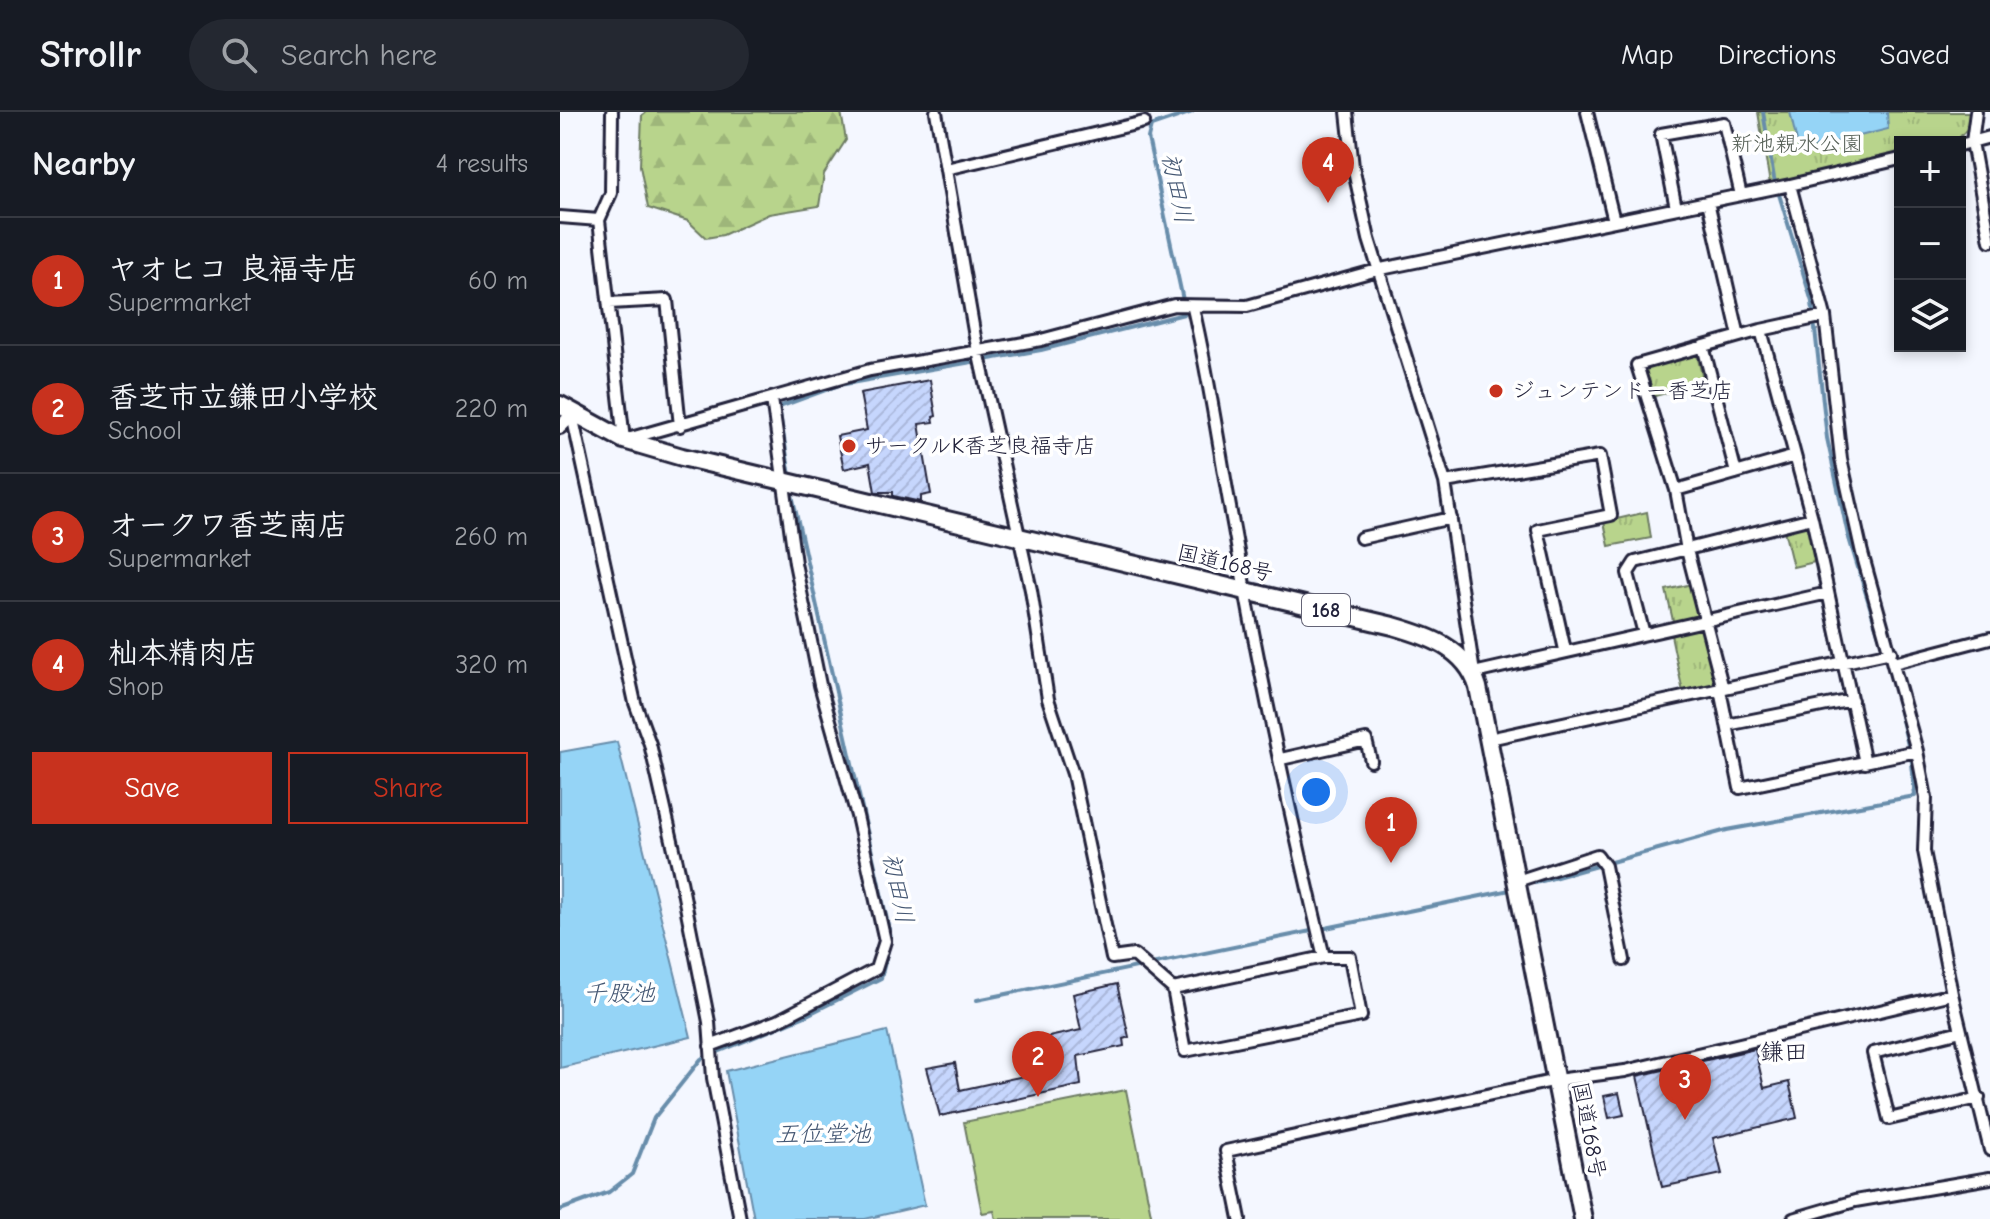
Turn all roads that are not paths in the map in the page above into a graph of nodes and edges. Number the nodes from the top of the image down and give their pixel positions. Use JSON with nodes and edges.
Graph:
{"nodes":[{"id":1,"x":612,"y":112,"type":"edge"},
{"id":2,"x":936,"y":112,"type":"edge"},
{"id":3,"x":1347,"y":112,"type":"edge"},
{"id":4,"x":1587,"y":112,"type":"edge"},
{"id":5,"x":1976,"y":112,"type":"edge"},
{"id":6,"x":1144,"y":122,"type":"dead end"},
{"id":7,"x":1990,"y":137,"type":"edge"},
{"id":8,"x":1972,"y":142,"type":"junction"},
{"id":9,"x":1966,"y":144,"type":"edge"},
{"id":10,"x":1894,"y":160,"type":"edge"},
{"id":11,"x":946,"y":169,"type":"junction"},
{"id":12,"x":1790,"y":185,"type":"junction"},
{"id":13,"x":1741,"y":195,"type":"junction"},
{"id":14,"x":1708,"y":202,"type":"junction"},
{"id":15,"x":1676,"y":208,"type":"junction"},
{"id":16,"x":560,"y":217,"type":"edge"},
{"id":17,"x":599,"y":220,"type":"junction"},
{"id":18,"x":1614,"y":221,"type":"junction"},
{"id":19,"x":1990,"y":241,"type":"edge"},
{"id":20,"x":1381,"y":269,"type":"junction"},
{"id":21,"x":609,"y":303,"type":"junction"},
{"id":22,"x":1193,"y":308,"type":"junction"},
{"id":23,"x":1825,"y":316,"type":"junction"},
{"id":24,"x":1761,"y":330,"type":"junction"},
{"id":25,"x":1739,"y":336,"type":"junction"},
{"id":26,"x":1703,"y":346,"type":"junction"},
{"id":27,"x":981,"y":355,"type":"junction"},
{"id":28,"x":772,"y":399,"type":"junction"},
{"id":29,"x":564,"y":416,"type":"edge"},
{"id":30,"x":680,"y":426,"type":"junction"},
{"id":31,"x":624,"y":440,"type":"junction"},
{"id":32,"x":1795,"y":456,"type":"junction"},
{"id":33,"x":1736,"y":473,"type":"junction"},
{"id":34,"x":785,"y":482,"type":"junction"},
{"id":35,"x":1445,"y":482,"type":"junction"},
{"id":36,"x":1676,"y":490,"type":"junction"},
{"id":37,"x":1451,"y":518,"type":"junction"},
{"id":38,"x":1812,"y":518,"type":"junction"},
{"id":39,"x":1019,"y":537,"type":"junction"},
{"id":40,"x":1361,"y":538,"type":"dead end"},
{"id":41,"x":1687,"y":550,"type":"junction"},
{"id":42,"x":1246,"y":591,"type":"junction"},
{"id":43,"x":1828,"y":593,"type":"junction"},
{"id":44,"x":1706,"y":622,"type":"junction"},
{"id":45,"x":1644,"y":634,"type":"junction"},
{"id":46,"x":1990,"y":638,"type":"edge"},
{"id":47,"x":1565,"y":650,"type":"junction"},
{"id":48,"x":1891,"y":652,"type":"junction"},
{"id":49,"x":1843,"y":660,"type":"junction"},
{"id":50,"x":1894,"y":663,"type":"junction"},
{"id":51,"x":1474,"y":673,"type":"junction"},
{"id":52,"x":1722,"y":690,"type":"junction"},
{"id":53,"x":1852,"y":700,"type":"junction"},
{"id":54,"x":1727,"y":725,"type":"junction"},
{"id":55,"x":1489,"y":739,"type":"junction"},
{"id":56,"x":1917,"y":751,"type":"junction"},
{"id":57,"x":1281,"y":759,"type":"junction"},
{"id":58,"x":1371,"y":761,"type":"dead end"},
{"id":59,"x":1865,"y":763,"type":"junction"},
{"id":60,"x":1517,"y":881,"type":"junction"},
{"id":61,"x":1324,"y":957,"type":"junction"},
{"id":62,"x":1624,"y":960,"type":"dead end"},
{"id":63,"x":1173,"y":989,"type":"junction"},
{"id":64,"x":1952,"y":994,"type":"junction"},
{"id":65,"x":1961,"y":1031,"type":"junction"},
{"id":66,"x":711,"y":1052,"type":"junction"},
{"id":67,"x":1557,"y":1080,"type":"junction"},
{"id":68,"x":1979,"y":1098,"type":"junction"},
{"id":69,"x":1990,"y":1150,"type":"edge"},
{"id":70,"x":1990,"y":1178,"type":"edge"},
{"id":71,"x":740,"y":1219,"type":"edge"},
{"id":72,"x":1240,"y":1219,"type":"edge"},
{"id":73,"x":1583,"y":1219,"type":"edge"},
{"id":74,"x":1793,"y":1219,"type":"edge"}],
"edges":[{"from":1,"to":17,"type":"street"},
{"from":2,"to":11,"type":"street"},
{"from":3,"to":20,"type":"street"},
{"from":4,"to":18,"type":"street"},
{"from":5,"to":8,"type":"street"},
{"from":6,"to":11,"type":"street"},
{"from":7,"to":8,"type":"street"},
{"from":8,"to":9,"type":"street"},
{"from":8,"to":19,"type":"street"},
{"from":10,"to":12,"type":"street"},
{"from":11,"to":27,"type":"street"},
{"from":12,"to":13,"type":"street"},
{"from":12,"to":23,"type":"street"},
{"from":13,"to":14,"type":"street"},
{"from":13,"to":15,"type":"street"},
{"from":14,"to":15,"type":"street"},
{"from":14,"to":25,"type":"street"},
{"from":15,"to":18,"type":"street"},
{"from":16,"to":17,"type":"street"},
{"from":17,"to":21,"type":"street"},
{"from":18,"to":20,"type":"street"},
{"from":20,"to":22,"type":"street"},
{"from":20,"to":35,"type":"street"},
{"from":21,"to":30,"type":"street"},
{"from":21,"to":31,"type":"street"},
{"from":22,"to":27,"type":"street"},
{"from":22,"to":42,"type":"street"},
{"from":23,"to":24,"type":"street"},
{"from":23,"to":48,"type":"street"},
{"from":24,"to":25,"type":"street"},
{"from":24,"to":32,"type":"street"},
{"from":25,"to":26,"type":"street"},
{"from":26,"to":33,"type":"street"},
{"from":26,"to":36,"type":"street"},
{"from":27,"to":28,"type":"street"},
{"from":27,"to":39,"type":"street"},
{"from":28,"to":30,"type":"street"},
{"from":28,"to":34,"type":"street"},
{"from":29,"to":31,"type":"highway","name":"国道168号","number":"168"},
{"from":29,"to":66,"type":"street"},
{"from":30,"to":31,"type":"street"},
{"from":31,"to":34,"type":"highway","name":"国道168号","number":"168"},
{"from":32,"to":33,"type":"street"},
{"from":32,"to":38,"type":"street"},
{"from":33,"to":36,"type":"street"},
{"from":34,"to":39,"type":"highway","name":"国道168号","number":"168"},
{"from":34,"to":66,"type":"street"},
{"from":35,"to":37,"type":"street"},
{"from":35,"to":47,"type":"street"},
{"from":36,"to":41,"type":"street"},
{"from":37,"to":40,"type":"street"},
{"from":37,"to":51,"type":"street"},
{"from":38,"to":41,"type":"street"},
{"from":38,"to":43,"type":"street"},
{"from":39,"to":42,"type":"highway","name":"国道168号","number":"168"},
{"from":39,"to":63,"type":"street"},
{"from":41,"to":44,"type":"street"},
{"from":41,"to":45,"type":"street"},
{"from":42,"to":51,"type":"highway","name":"国道168号","number":"168"},
{"from":42,"to":57,"type":"street"},
{"from":43,"to":44,"type":"street"},
{"from":43,"to":49,"type":"street"},
{"from":44,"to":45,"type":"street"},
{"from":44,"to":52,"type":"street"},
{"from":45,"to":47,"type":"street"},
{"from":46,"to":50,"type":"street"},
{"from":47,"to":51,"type":"street"},
{"from":48,"to":49,"type":"street"},
{"from":48,"to":50,"type":"street"},
{"from":49,"to":52,"type":"street"},
{"from":49,"to":53,"type":"street"},
{"from":50,"to":56,"type":"street"},
{"from":51,"to":55,"type":"highway","name":"国道168号"},
{"from":52,"to":54,"type":"street"},
{"from":52,"to":55,"type":"street"},
{"from":53,"to":54,"type":"street"},
{"from":53,"to":59,"type":"street"},
{"from":54,"to":59,"type":"street"},
{"from":55,"to":60,"type":"highway","name":"国道168号"},
{"from":56,"to":59,"type":"street"},
{"from":56,"to":64,"type":"street"},
{"from":57,"to":58,"type":"street"},
{"from":57,"to":61,"type":"street"},
{"from":60,"to":62,"type":"street"},
{"from":60,"to":67,"type":"highway","name":"国道168号"},
{"from":61,"to":63,"type":"street"},
{"from":61,"to":63,"type":"street"},
{"from":64,"to":65,"type":"street"},
{"from":64,"to":67,"type":"street"},
{"from":65,"to":68,"type":"street"},
{"from":65,"to":68,"type":"street"},
{"from":66,"to":71,"type":"street"},
{"from":67,"to":72,"type":"street"},
{"from":67,"to":73,"type":"highway","name":"国道168号"},
{"from":68,"to":69,"type":"street"},
{"from":70,"to":74,"type":"street"}]}
